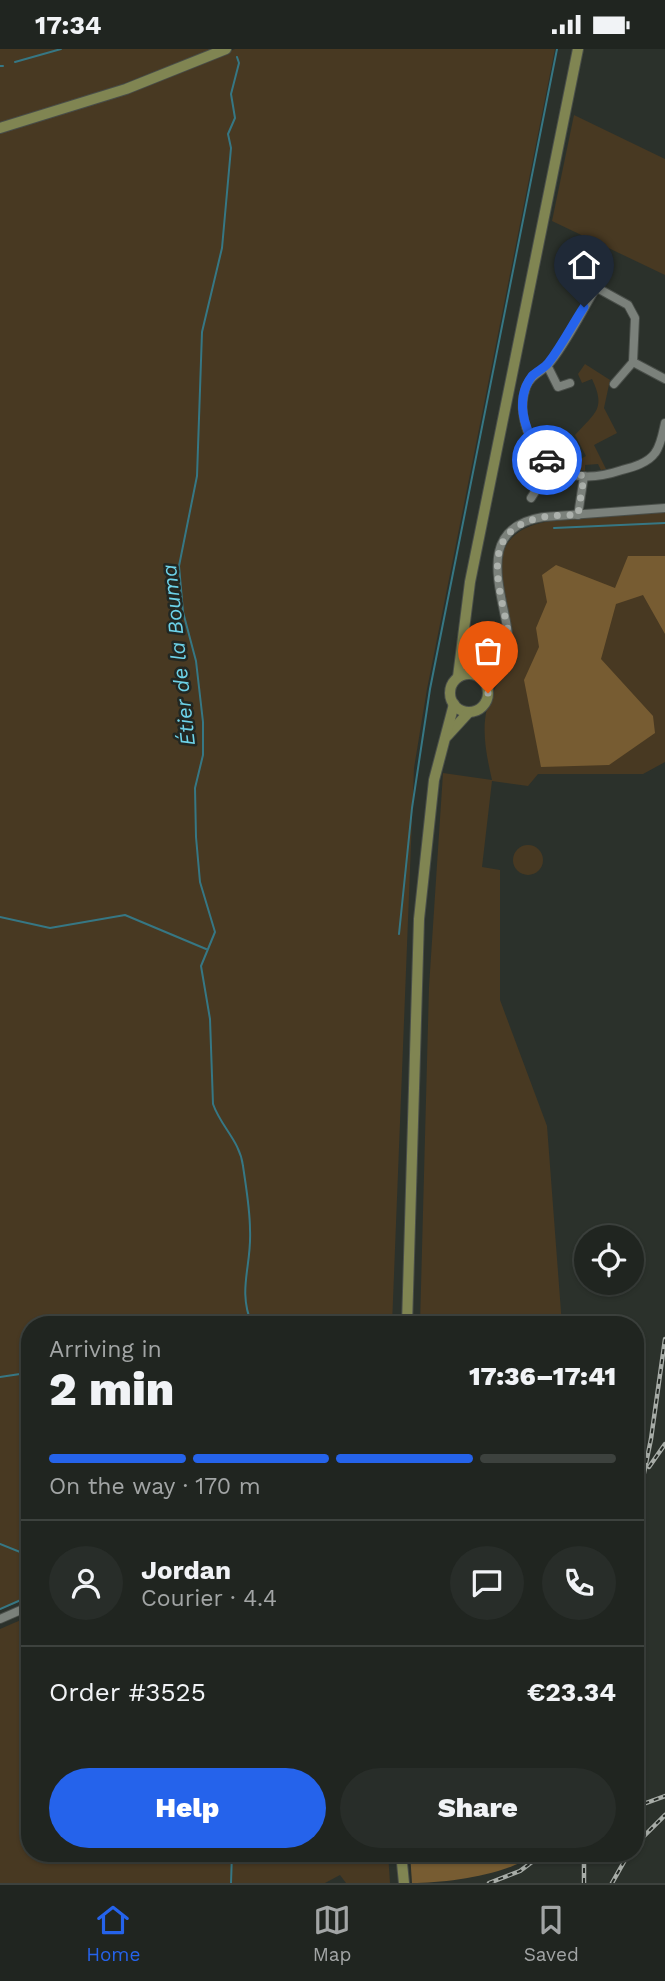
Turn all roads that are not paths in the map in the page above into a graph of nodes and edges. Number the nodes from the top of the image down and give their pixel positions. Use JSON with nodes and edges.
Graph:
{"nodes":[{"id":1,"x":226,"y":49,"type":"edge"},
{"id":2,"x":578,"y":49,"type":"edge"},
{"id":3,"x":0,"y":128,"type":"edge"},
{"id":4,"x":581,"y":279,"type":"dead end"},
{"id":5,"x":596,"y":288,"type":"junction"},
{"id":6,"x":633,"y":362,"type":"junction"},
{"id":7,"x":547,"y":365,"type":"junction"},
{"id":8,"x":665,"y":379,"type":"edge"},
{"id":9,"x":570,"y":383,"type":"dead end"},
{"id":10,"x":614,"y":384,"type":"dead end"},
{"id":11,"x":665,"y":423,"type":"edge"},
{"id":12,"x":552,"y":465,"type":"junction"},
{"id":13,"x":584,"y":476,"type":"junction"},
{"id":14,"x":531,"y":498,"type":"dead end"},
{"id":15,"x":665,"y":508,"type":"edge"},
{"id":16,"x":578,"y":515,"type":"junction"},
{"id":17,"x":463,"y":643,"type":"junction"},
{"id":18,"x":476,"y":675,"type":"junction"},
{"id":19,"x":458,"y":677,"type":"junction"},
{"id":20,"x":486,"y":683,"type":"junction"},
{"id":21,"x":454,"y":704,"type":"junction"},
{"id":22,"x":469,"y":712,"type":"junction"},
{"id":23,"x":446,"y":736,"type":"junction"},
{"id":24,"x":407,"y":1316,"type":"edge"},
{"id":25,"x":21,"y":1610,"type":"edge"},
{"id":26,"x":0,"y":1619,"type":"edge"},
{"id":27,"x":402,"y":1862,"type":"edge"},
{"id":28,"x":404,"y":1883,"type":"edge"}],
"edges":[{"from":1,"to":3,"type":"main road"},
{"from":2,"to":17,"type":"main road"},
{"from":4,"to":5,"type":"street"},
{"from":5,"to":6,"type":"street"},
{"from":5,"to":7,"type":"street"},
{"from":6,"to":8,"type":"street"},
{"from":6,"to":10,"type":"street"},
{"from":7,"to":9,"type":"street"},
{"from":7,"to":12,"type":"street"},
{"from":11,"to":13,"type":"street"},
{"from":12,"to":13,"type":"street"},
{"from":12,"to":14,"type":"street"},
{"from":13,"to":16,"type":"street"},
{"from":15,"to":16,"type":"street"},
{"from":16,"to":20,"type":"street"},
{"from":17,"to":18,"type":"main road"},
{"from":17,"to":19,"type":"main road"},
{"from":18,"to":19,"type":"main road"},
{"from":18,"to":20,"type":"main road"},
{"from":19,"to":21,"type":"main road"},
{"from":20,"to":22,"type":"main road"},
{"from":21,"to":22,"type":"main road"},
{"from":21,"to":23,"type":"main road"},
{"from":22,"to":23,"type":"main road"},
{"from":23,"to":24,"type":"main road"},
{"from":25,"to":26,"type":"street"},
{"from":27,"to":28,"type":"main road"}]}
